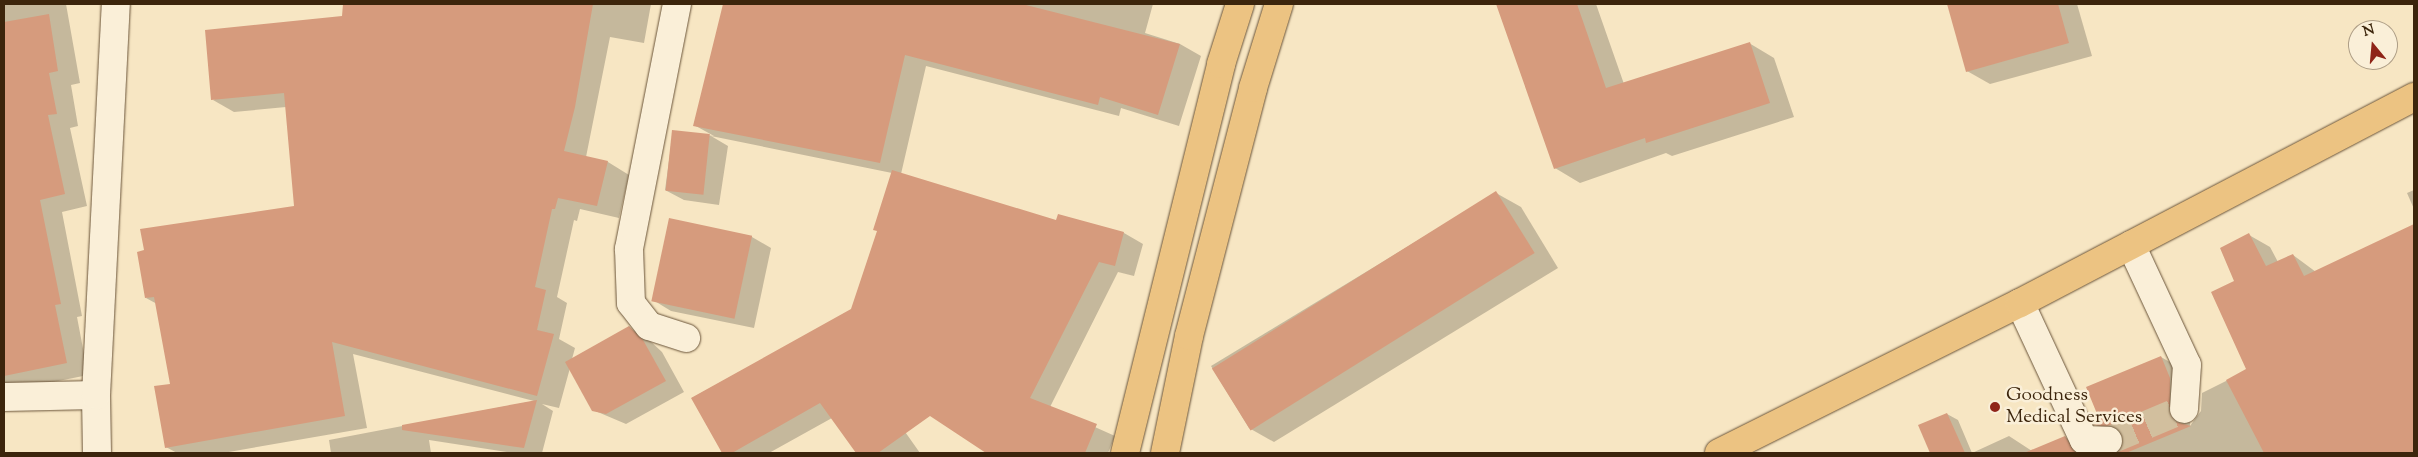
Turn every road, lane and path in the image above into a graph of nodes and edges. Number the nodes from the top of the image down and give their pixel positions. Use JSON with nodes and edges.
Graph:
{"nodes":[{"id":1,"x":116,"y":4,"type":"edge"},
{"id":2,"x":677,"y":4,"type":"edge"},
{"id":3,"x":1240,"y":4,"type":"edge"},
{"id":4,"x":1279,"y":4,"type":"edge"},
{"id":5,"x":2414,"y":97,"type":"edge"},
{"id":6,"x":2131,"y":245,"type":"junction"},
{"id":7,"x":2020,"y":304,"type":"junction"},
{"id":8,"x":686,"y":338,"type":"dead end"},
{"id":9,"x":96,"y":395,"type":"junction"},
{"id":10,"x":4,"y":397,"type":"edge"},
{"id":11,"x":2184,"y":409,"type":"dead end"},
{"id":12,"x":2108,"y":441,"type":"tunnel mouth"},
{"id":13,"x":97,"y":453,"type":"edge"},
{"id":14,"x":1126,"y":453,"type":"edge"},
{"id":15,"x":1165,"y":453,"type":"edge"},
{"id":16,"x":1719,"y":453,"type":"edge"}],
"edges":[{"from":1,"to":9,"type":"street"},
{"from":2,"to":8,"type":"street"},
{"from":3,"to":14,"type":"main road"},
{"from":4,"to":15,"type":"main road"},
{"from":5,"to":6,"type":"main road"},
{"from":6,"to":7,"type":"main road"},
{"from":6,"to":11,"type":"street"},
{"from":7,"to":12,"type":"street"},
{"from":7,"to":16,"type":"main road"},
{"from":9,"to":10,"type":"street"},
{"from":9,"to":13,"type":"street"}]}
